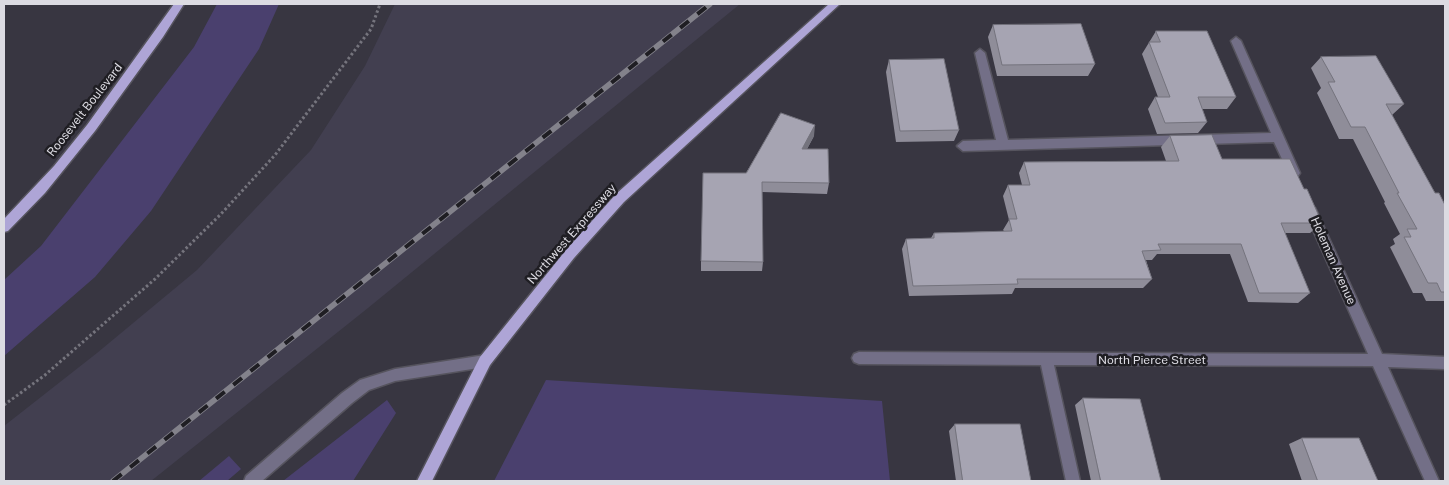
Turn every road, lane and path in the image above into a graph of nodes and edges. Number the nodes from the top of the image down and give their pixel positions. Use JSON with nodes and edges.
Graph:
{"nodes":[{"id":1,"x":179,"y":4,"type":"edge"},
{"id":2,"x":380,"y":4,"type":"edge"},
{"id":3,"x":835,"y":4,"type":"edge"},
{"id":4,"x":1236,"y":41,"type":"dead end"},
{"id":5,"x":980,"y":53,"type":"dead end"},
{"id":6,"x":1278,"y":137,"type":"junction"},
{"id":7,"x":1003,"y":145,"type":"junction"},
{"id":8,"x":963,"y":146,"type":"dead end"},
{"id":9,"x":1298,"y":182,"type":"edge"},
{"id":10,"x":1306,"y":200,"type":"edge"},
{"id":11,"x":4,"y":227,"type":"edge"},
{"id":12,"x":860,"y":358,"type":"dead end"},
{"id":13,"x":1046,"y":359,"type":"junction"},
{"id":14,"x":1377,"y":360,"type":"junction"},
{"id":15,"x":485,"y":361,"type":"junction"},
{"id":16,"x":1445,"y":363,"type":"edge"},
{"id":17,"x":4,"y":405,"type":"edge"},
{"id":18,"x":252,"y":481,"type":"edge"},
{"id":19,"x":424,"y":481,"type":"edge"},
{"id":20,"x":1073,"y":481,"type":"edge"},
{"id":21,"x":1432,"y":481,"type":"edge"}],
"edges":[{"from":1,"to":11,"type":"main road","name":"Roosevelt Boulevard"},
{"from":2,"to":17,"type":"path"},
{"from":3,"to":15,"type":"main road","name":"Northwest Expressway"},
{"from":4,"to":6,"type":"street"},
{"from":5,"to":7,"type":"street"},
{"from":6,"to":7,"type":"street"},
{"from":6,"to":9,"type":"street"},
{"from":7,"to":8,"type":"street"},
{"from":10,"to":14,"type":"street","name":"Holeman Avenue"},
{"from":12,"to":13,"type":"street","name":"North Pierce Street"},
{"from":13,"to":14,"type":"street","name":"North Pierce Street"},
{"from":13,"to":20,"type":"street"},
{"from":14,"to":16,"type":"street","name":"North Pierce Street"},
{"from":14,"to":21,"type":"street","name":"Holeman Avenue"},
{"from":15,"to":18,"type":"street"},
{"from":15,"to":19,"type":"main road","name":"Northwest Expressway"}]}
